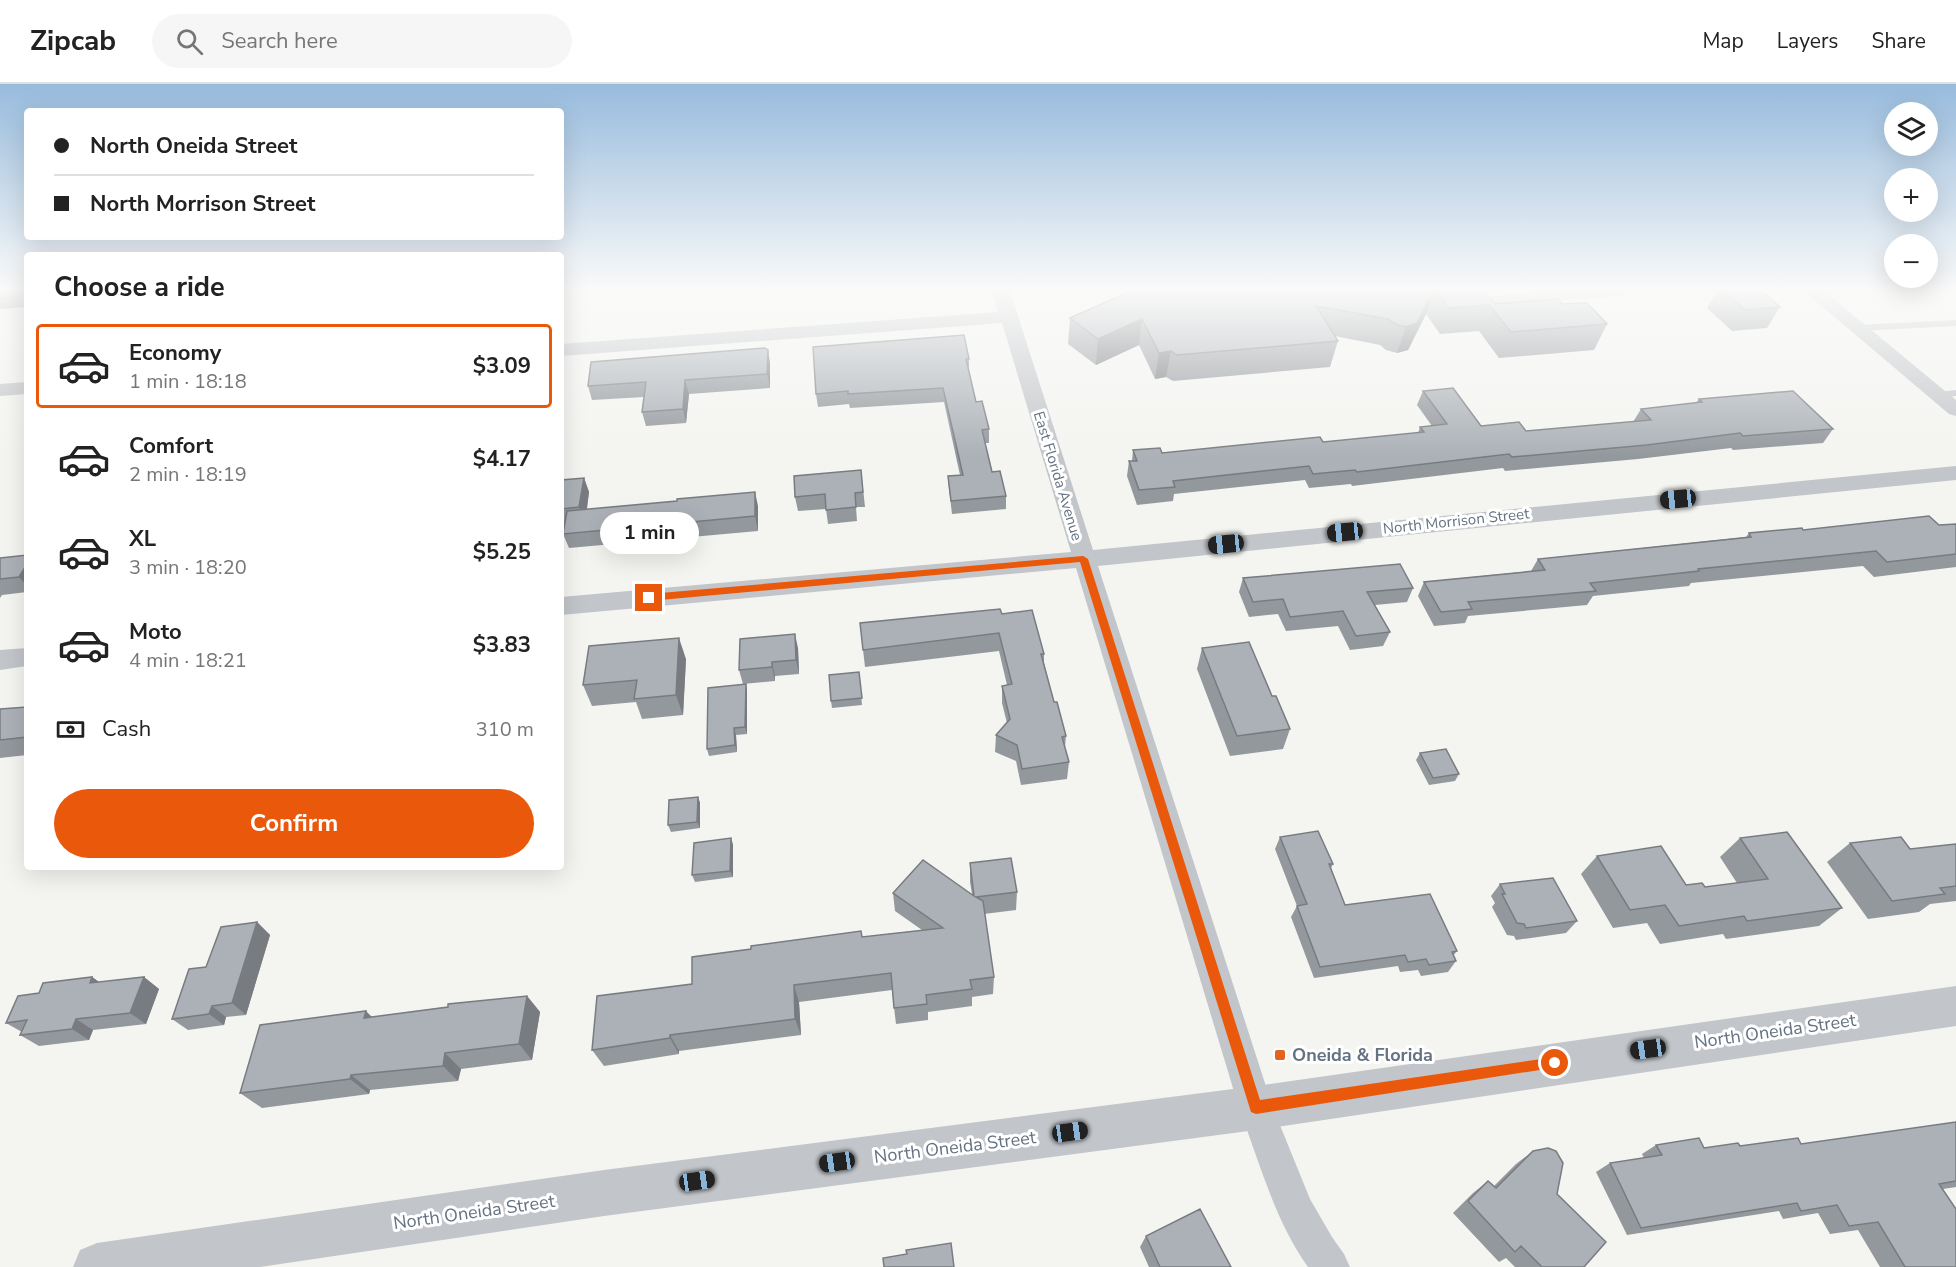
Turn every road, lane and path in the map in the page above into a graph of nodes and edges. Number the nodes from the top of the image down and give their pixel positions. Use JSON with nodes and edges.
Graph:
{"nodes":[{"id":1,"x":612,"y":346,"type":"edge"},
{"id":2,"x":1018,"y":346,"type":"edge"},
{"id":3,"x":1882,"y":346,"type":"edge"},
{"id":4,"x":564,"y":350,"type":"edge"},
{"id":5,"x":24,"y":388,"type":"edge"},
{"id":6,"x":0,"y":390,"type":"edge"},
{"id":7,"x":1947,"y":394,"type":"edge"},
{"id":8,"x":1956,"y":410,"type":"edge"},
{"id":9,"x":1956,"y":473,"type":"edge"},
{"id":10,"x":1083,"y":559,"type":"junction"},
{"id":11,"x":564,"y":606,"type":"edge"},
{"id":12,"x":24,"y":657,"type":"edge"},
{"id":13,"x":0,"y":660,"type":"edge"},
{"id":14,"x":1956,"y":1006,"type":"edge"},
{"id":15,"x":1256,"y":1108,"type":"junction"},
{"id":16,"x":97,"y":1267,"type":"edge"},
{"id":17,"x":1331,"y":1267,"type":"edge"}],
"edges":[{"from":1,"to":4,"type":"street"},
{"from":2,"to":10,"type":"street","name":"East Florida Avenue"},
{"from":3,"to":7,"type":"street"},
{"from":5,"to":6,"type":"street"},
{"from":7,"to":8,"type":"street"},
{"from":9,"to":10,"type":"street","name":"North Morrison Street"},
{"from":10,"to":11,"type":"street","name":"North Morrison Street"},
{"from":10,"to":15,"type":"street","name":"East Florida Avenue"},
{"from":12,"to":13,"type":"street"},
{"from":14,"to":15,"type":"street","name":"North Oneida Street"},
{"from":15,"to":16,"type":"street","name":"North Oneida Street"},
{"from":15,"to":17,"type":"street","name":"East Florida Avenue"}]}
